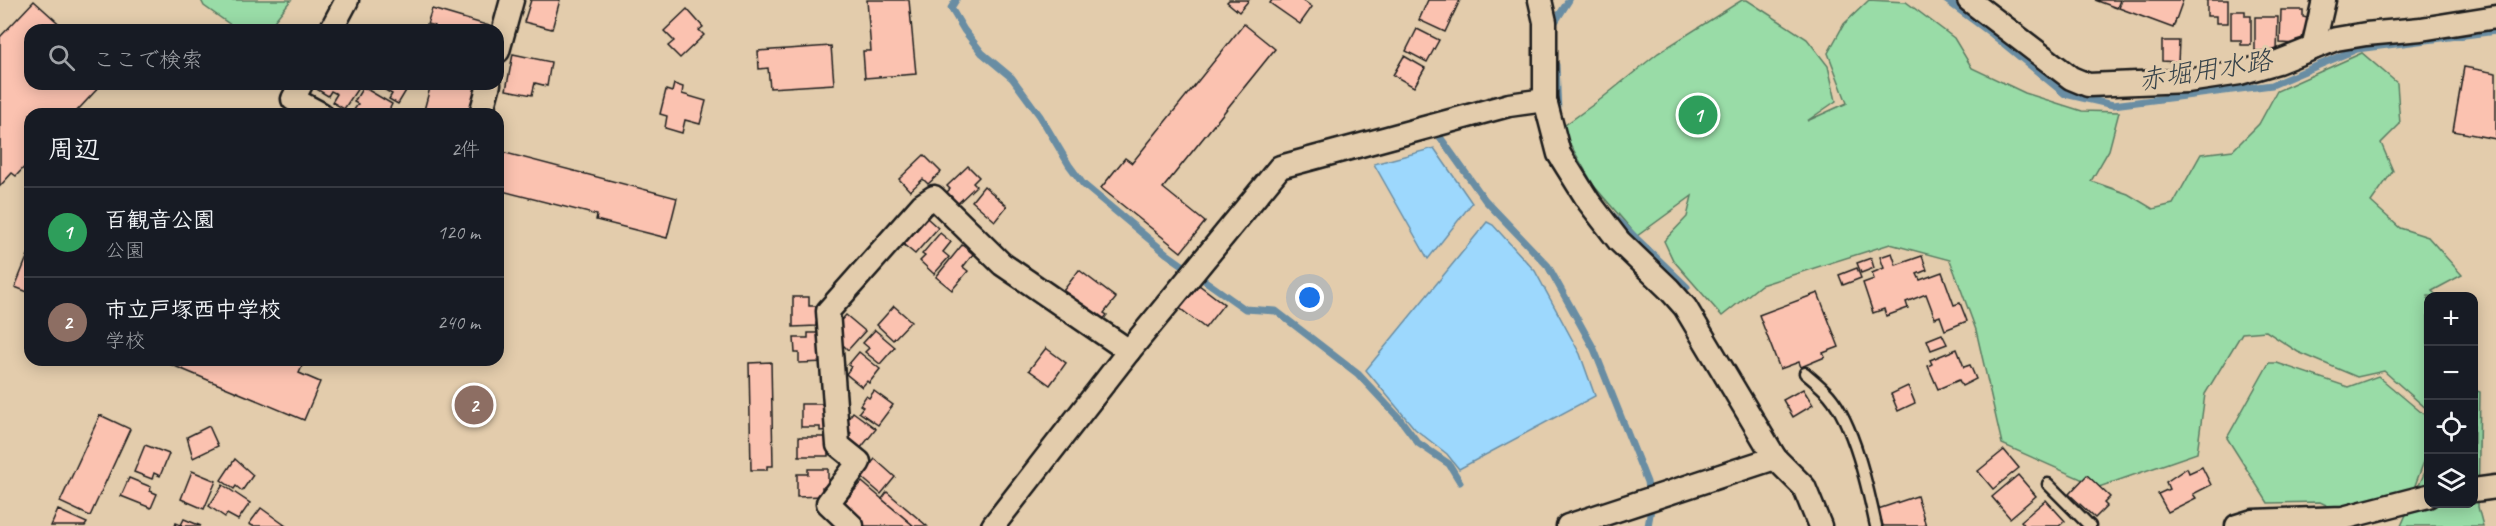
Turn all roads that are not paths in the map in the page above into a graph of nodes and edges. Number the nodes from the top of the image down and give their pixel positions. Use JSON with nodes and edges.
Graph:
{"nodes":[{"id":1,"x":347,"y":0,"type":"edge"},
{"id":2,"x":512,"y":0,"type":"edge"},
{"id":3,"x":1540,"y":0,"type":"edge"},
{"id":4,"x":1969,"y":0,"type":"edge"},
{"id":5,"x":2324,"y":0,"type":"edge"},
{"id":6,"x":2496,"y":17,"type":"edge"},
{"id":7,"x":334,"y":24,"type":"edge"},
{"id":8,"x":504,"y":29,"type":"edge"},
{"id":9,"x":2313,"y":48,"type":"junction"},
{"id":10,"x":298,"y":90,"type":"edge"},
{"id":11,"x":487,"y":90,"type":"edge"},
{"id":12,"x":1545,"y":100,"type":"junction"},
{"id":13,"x":310,"y":108,"type":"edge"},
{"id":14,"x":483,"y":108,"type":"edge"},
{"id":15,"x":1129,"y":351,"type":"junction"},
{"id":16,"x":1805,"y":373,"type":"dead end"},
{"id":17,"x":1775,"y":458,"type":"junction"},
{"id":18,"x":2048,"y":484,"type":"dead end"},
{"id":19,"x":2496,"y":487,"type":"edge"},
{"id":20,"x":2478,"y":489,"type":"edge"},
{"id":21,"x":2424,"y":497,"type":"edge"},
{"id":22,"x":852,"y":526,"type":"edge"},
{"id":23,"x":993,"y":526,"type":"edge"},
{"id":24,"x":1568,"y":526,"type":"edge"},
{"id":25,"x":1820,"y":526,"type":"edge"},
{"id":26,"x":1876,"y":526,"type":"edge"},
{"id":27,"x":2090,"y":526,"type":"edge"},
{"id":28,"x":2237,"y":526,"type":"edge"}],
"edges":[{"from":1,"to":7,"type":"street"},
{"from":2,"to":8,"type":"street"},
{"from":3,"to":12,"type":"street"},
{"from":4,"to":9,"type":"street"},
{"from":5,"to":9,"type":"street"},
{"from":6,"to":9,"type":"street"},
{"from":10,"to":13,"type":"street"},
{"from":11,"to":14,"type":"street"},
{"from":12,"to":15,"type":"street"},
{"from":12,"to":17,"type":"street"},
{"from":15,"to":22,"type":"street"},
{"from":15,"to":23,"type":"street"},
{"from":16,"to":26,"type":"lane"},
{"from":17,"to":24,"type":"street"},
{"from":17,"to":25,"type":"street"},
{"from":18,"to":27,"type":"lane"},
{"from":19,"to":20,"type":"street"},
{"from":21,"to":28,"type":"street"}]}
